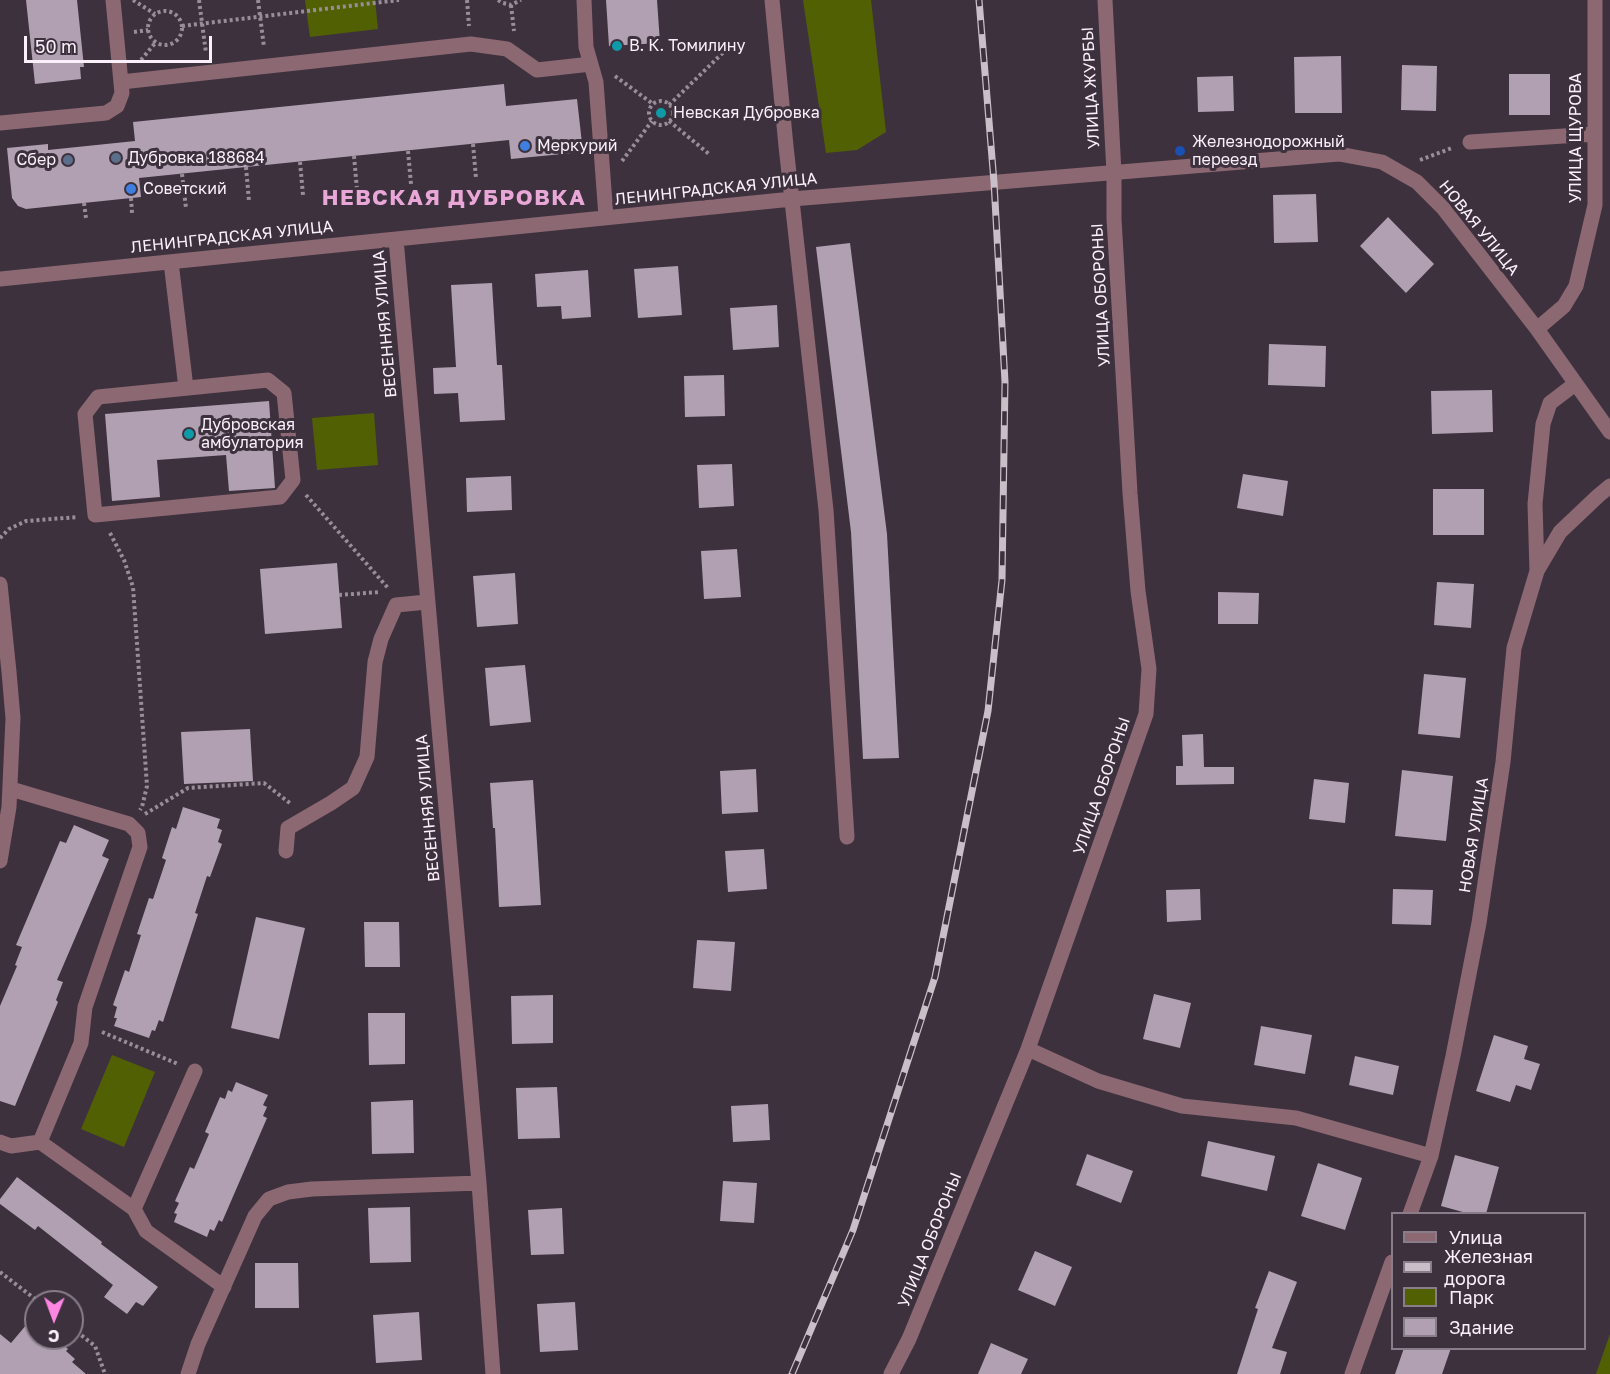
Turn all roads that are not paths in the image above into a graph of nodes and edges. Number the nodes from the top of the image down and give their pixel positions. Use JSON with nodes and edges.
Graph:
{"nodes":[{"id":1,"x":113,"y":0,"type":"edge"},
{"id":2,"x":584,"y":0,"type":"edge"},
{"id":3,"x":772,"y":0,"type":"edge"},
{"id":4,"x":1105,"y":0,"type":"edge"},
{"id":5,"x":1595,"y":0,"type":"edge"},
{"id":6,"x":591,"y":64,"type":"junction"},
{"id":7,"x":121,"y":82,"type":"junction"},
{"id":8,"x":0,"y":123,"type":"edge"},
{"id":9,"x":1595,"y":134,"type":"junction"},
{"id":10,"x":1470,"y":142,"type":"road end"},
{"id":11,"x":1114,"y":173,"type":"junction"},
{"id":12,"x":792,"y":199,"type":"junction"},
{"id":13,"x":606,"y":218,"type":"junction"},
{"id":14,"x":396,"y":239,"type":"junction"},
{"id":15,"x":171,"y":262,"type":"junction"},
{"id":16,"x":0,"y":279,"type":"edge"},
{"id":17,"x":1537,"y":329,"type":"junction"},
{"id":18,"x":1575,"y":384,"type":"junction"},
{"id":19,"x":186,"y":388,"type":"junction"},
{"id":20,"x":1610,"y":432,"type":"edge"},
{"id":21,"x":1610,"y":486,"type":"edge"},
{"id":22,"x":1537,"y":571,"type":"junction"},
{"id":23,"x":0,"y":584,"type":"edge"},
{"id":24,"x":427,"y":602,"type":"junction"},
{"id":25,"x":11,"y":789,"type":"junction"},
{"id":26,"x":847,"y":837,"type":"dead end"},
{"id":27,"x":286,"y":851,"type":"dead end"},
{"id":28,"x":0,"y":861,"type":"edge"},
{"id":29,"x":1028,"y":1049,"type":"junction"},
{"id":30,"x":195,"y":1071,"type":"road end"},
{"id":31,"x":0,"y":1142,"type":"edge"},
{"id":32,"x":40,"y":1142,"type":"junction"},
{"id":33,"x":1431,"y":1156,"type":"junction"},
{"id":34,"x":479,"y":1183,"type":"junction"},
{"id":35,"x":134,"y":1209,"type":"junction"},
{"id":36,"x":1411,"y":1212,"type":"edge"},
{"id":37,"x":1391,"y":1265,"type":"edge"},
{"id":38,"x":224,"y":1287,"type":"junction"},
{"id":39,"x":189,"y":1374,"type":"edge"},
{"id":40,"x":493,"y":1374,"type":"edge"},
{"id":41,"x":891,"y":1374,"type":"edge"},
{"id":42,"x":1352,"y":1374,"type":"edge"}],
"edges":[{"from":1,"to":7,"type":"street"},
{"from":2,"to":6,"type":"street"},
{"from":3,"to":12,"type":"street"},
{"from":4,"to":11,"type":"street","name":"УЛИЦА ЖУРБЫ"},
{"from":5,"to":9,"type":"street","name":"УЛИЦА ЩУРОВА"},
{"from":6,"to":7,"type":"street"},
{"from":6,"to":13,"type":"street"},
{"from":7,"to":8,"type":"street"},
{"from":9,"to":10,"type":"street"},
{"from":9,"to":17,"type":"street","name":"УЛИЦА ЩУРОВА"},
{"from":11,"to":12,"type":"street","name":"ЛЕНИНГРАДСКАЯ УЛИЦА"},
{"from":11,"to":17,"type":"street","name":"НОВАЯ УЛИЦА"},
{"from":11,"to":29,"type":"street","name":"УЛИЦА ОБОРОНЫ"},
{"from":12,"to":13,"type":"street","name":"ЛЕНИНГРАДСКАЯ УЛИЦА"},
{"from":12,"to":26,"type":"street"},
{"from":13,"to":14,"type":"street","name":"ЛЕНИНГРАДСКАЯ УЛИЦА"},
{"from":14,"to":15,"type":"street","name":"ЛЕНИНГРАДСКАЯ УЛИЦА"},
{"from":14,"to":24,"type":"street","name":"ВЕСЕННЯЯ УЛИЦА"},
{"from":15,"to":16,"type":"street","name":"ЛЕНИНГРАДСКАЯ УЛИЦА"},
{"from":15,"to":19,"type":"street"},
{"from":17,"to":18,"type":"street","name":"НОВАЯ УЛИЦА"},
{"from":18,"to":20,"type":"street","name":"НОВАЯ УЛИЦА"},
{"from":18,"to":22,"type":"street"},
{"from":19,"to":19,"type":"street"},
{"from":21,"to":22,"type":"street","name":"НОВАЯ УЛИЦА"},
{"from":22,"to":33,"type":"street","name":"НОВАЯ УЛИЦА"},
{"from":23,"to":25,"type":"street"},
{"from":24,"to":27,"type":"street"},
{"from":24,"to":34,"type":"street","name":"ВЕСЕННЯЯ УЛИЦА"},
{"from":25,"to":28,"type":"street"},
{"from":25,"to":32,"type":"street"},
{"from":29,"to":33,"type":"street"},
{"from":29,"to":41,"type":"street","name":"УЛИЦА ОБОРОНЫ"},
{"from":30,"to":35,"type":"street"},
{"from":31,"to":32,"type":"street"},
{"from":32,"to":35,"type":"street"},
{"from":33,"to":36,"type":"street","name":"НОВАЯ УЛИЦА"},
{"from":34,"to":38,"type":"street"},
{"from":34,"to":40,"type":"street","name":"ВЕСЕННЯЯ УЛИЦА"},
{"from":35,"to":38,"type":"street"},
{"from":37,"to":42,"type":"street"},
{"from":38,"to":39,"type":"street"}]}
